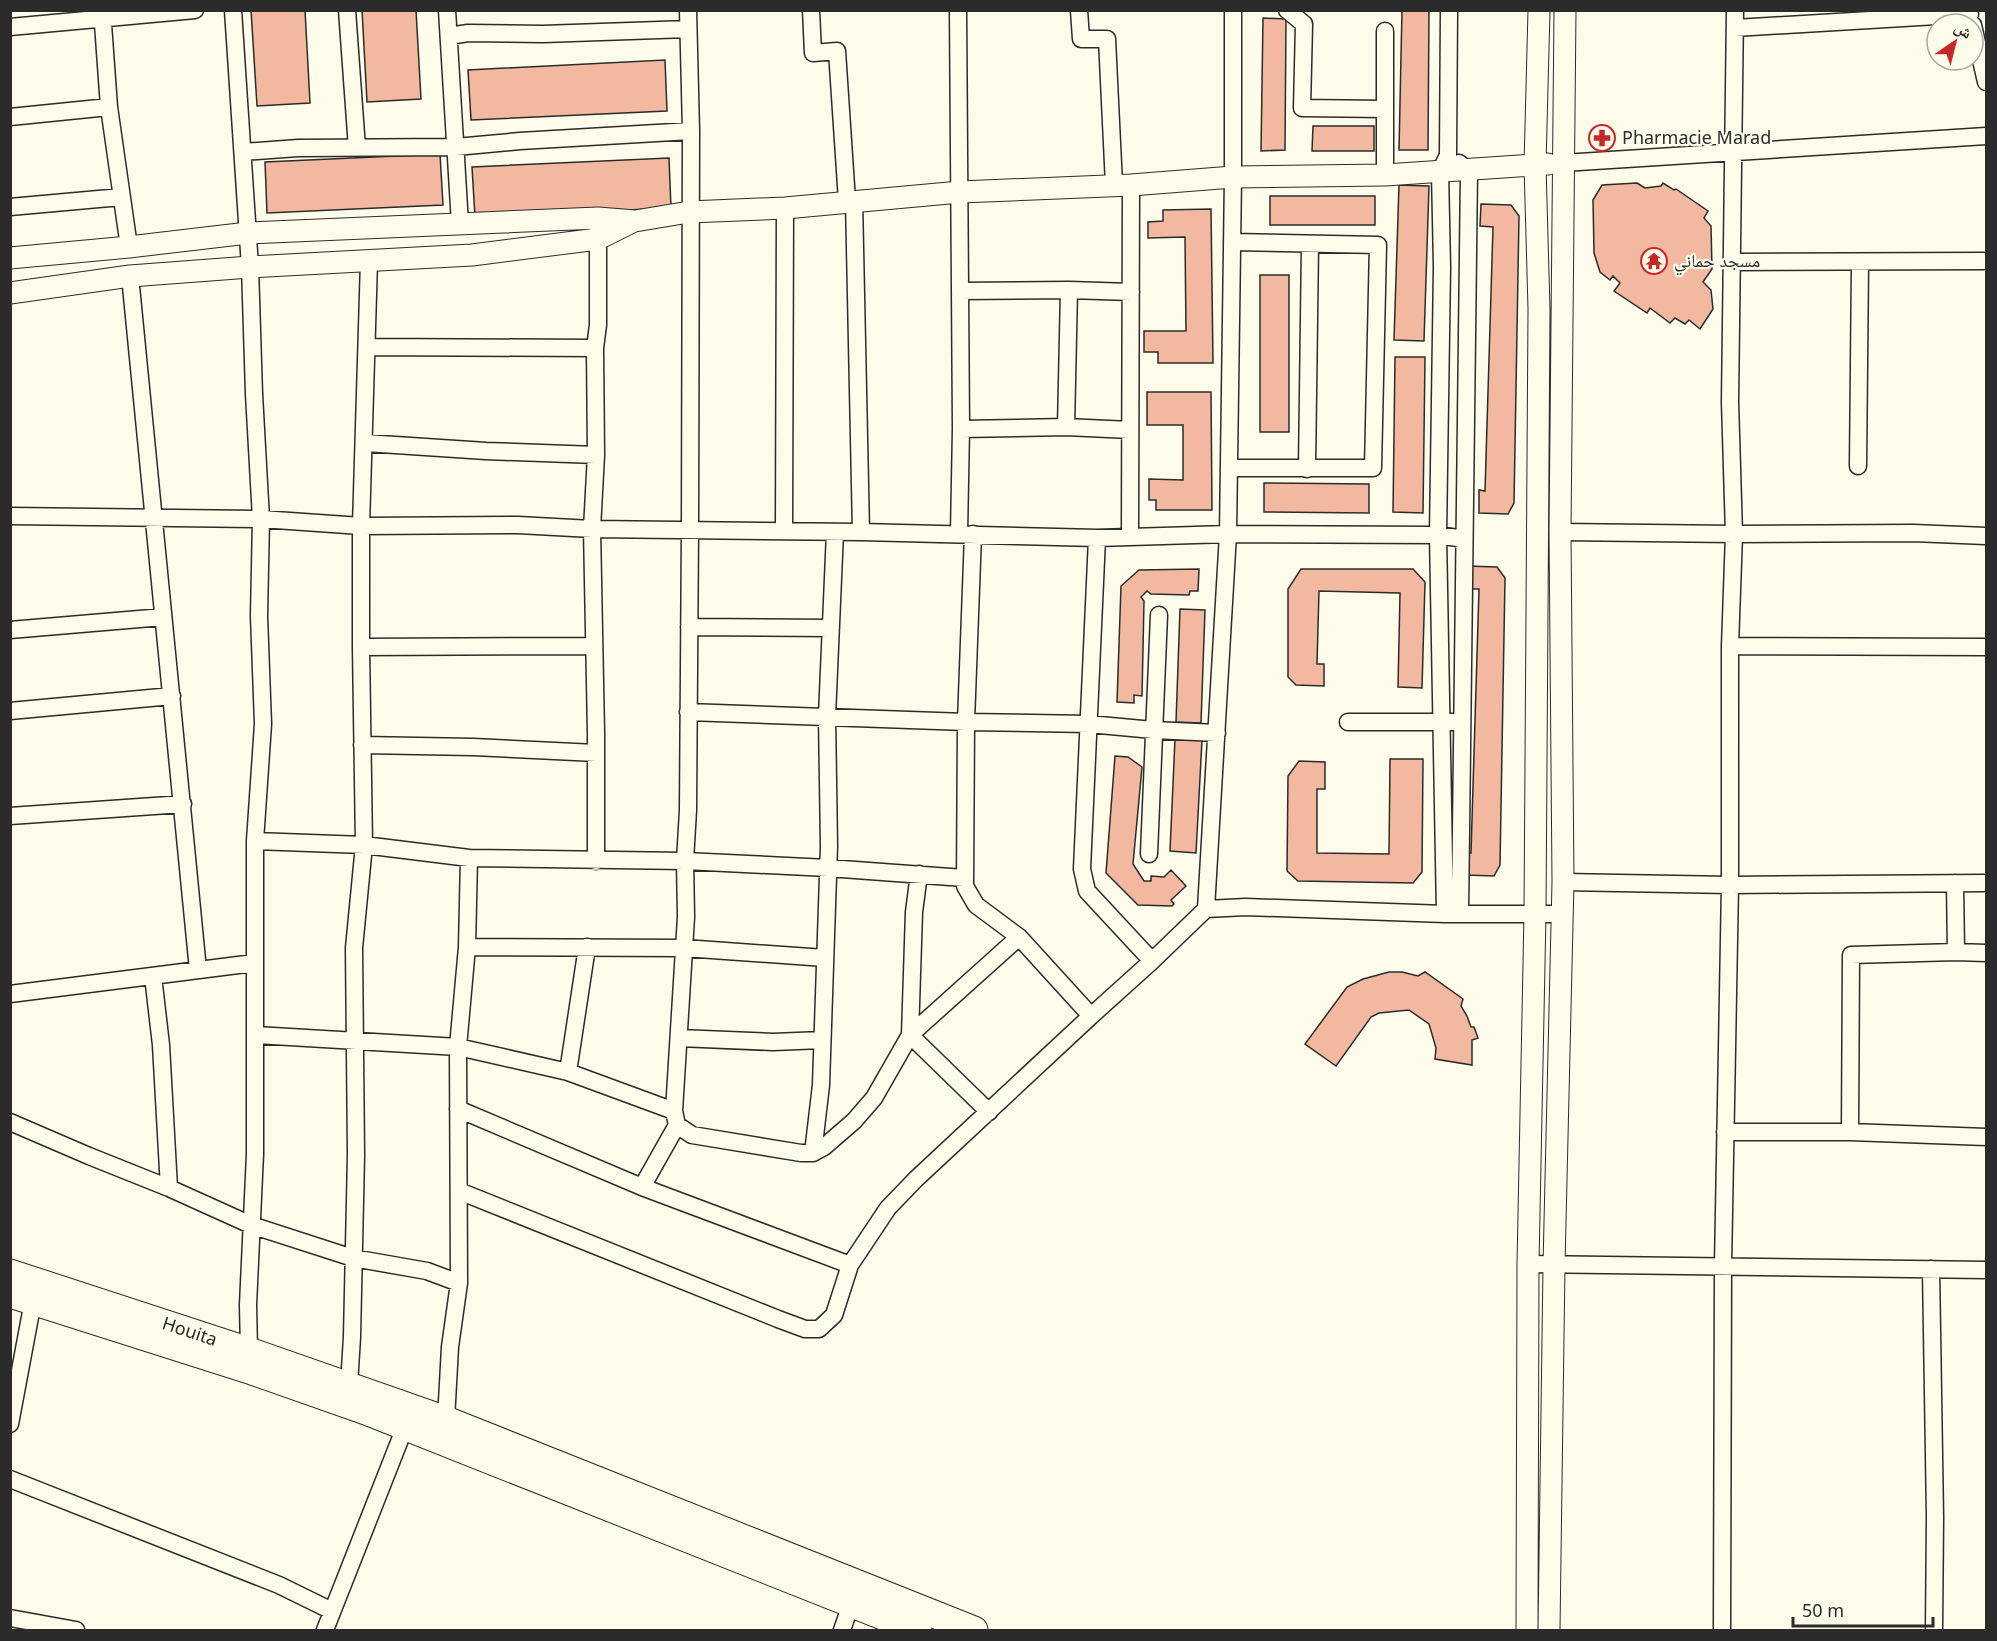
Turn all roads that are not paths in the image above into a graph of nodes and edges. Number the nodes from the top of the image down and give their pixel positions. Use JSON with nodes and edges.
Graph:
{"nodes":[{"id":1,"x":195,"y":10,"type":"edge"},
{"id":2,"x":233,"y":10,"type":"edge"},
{"id":3,"x":347,"y":10,"type":"edge"},
{"id":4,"x":447,"y":10,"type":"edge"},
{"id":5,"x":688,"y":10,"type":"edge"},
{"id":6,"x":811,"y":10,"type":"edge"},
{"id":7,"x":958,"y":10,"type":"edge"},
{"id":8,"x":1079,"y":10,"type":"edge"},
{"id":9,"x":1233,"y":10,"type":"edge"},
{"id":10,"x":1287,"y":10,"type":"edge"},
{"id":11,"x":1449,"y":10,"type":"edge"},
{"id":12,"x":1539,"y":10,"type":"edge"},
{"id":13,"x":1566,"y":10,"type":"edge"},
{"id":14,"x":1735,"y":10,"type":"edge"},
{"id":15,"x":102,"y":14,"type":"edge"},
{"id":16,"x":1925,"y":20,"type":"edge"},
{"id":17,"x":10,"y":27,"type":"edge"},
{"id":18,"x":1735,"y":28,"type":"junction"},
{"id":19,"x":688,"y":29,"type":"junction"},
{"id":20,"x":1385,"y":31,"type":"dead end"},
{"id":21,"x":449,"y":36,"type":"junction"},
{"id":22,"x":109,"y":107,"type":"junction"},
{"id":23,"x":1385,"y":110,"type":"junction"},
{"id":24,"x":10,"y":117,"type":"edge"},
{"id":25,"x":691,"y":131,"type":"junction"},
{"id":26,"x":1986,"y":136,"type":"edge"},
{"id":27,"x":456,"y":147,"type":"junction"},
{"id":28,"x":357,"y":148,"type":"junction"},
{"id":29,"x":1734,"y":151,"type":"junction"},
{"id":30,"x":243,"y":152,"type":"junction"},
{"id":31,"x":1563,"y":163,"type":"junction"},
{"id":32,"x":1444,"y":164,"type":"junction"},
{"id":33,"x":1535,"y":165,"type":"junction"},
{"id":34,"x":1469,"y":171,"type":"junction"},
{"id":35,"x":1385,"y":175,"type":"junction"},
{"id":36,"x":1233,"y":177,"type":"junction"},
{"id":37,"x":1123,"y":185,"type":"junction"},
{"id":38,"x":960,"y":192,"type":"junction"},
{"id":39,"x":121,"y":197,"type":"junction"},
{"id":40,"x":850,"y":201,"type":"junction"},
{"id":41,"x":10,"y":207,"type":"edge"},
{"id":42,"x":785,"y":208,"type":"junction"},
{"id":43,"x":689,"y":212,"type":"junction"},
{"id":44,"x":460,"y":224,"type":"junction"},
{"id":45,"x":598,"y":229,"type":"junction"},
{"id":46,"x":248,"y":233,"type":"junction"},
{"id":47,"x":1232,"y":242,"type":"junction"},
{"id":48,"x":1310,"y":244,"type":"junction"},
{"id":49,"x":129,"y":248,"type":"junction"},
{"id":50,"x":10,"y":258,"type":"edge"},
{"id":51,"x":369,"y":261,"type":"junction"},
{"id":52,"x":1986,"y":261,"type":"edge"},
{"id":53,"x":1733,"y":262,"type":"junction"},
{"id":54,"x":1860,"y":263,"type":"junction"},
{"id":55,"x":250,"y":267,"type":"junction"},
{"id":56,"x":130,"y":276,"type":"junction"},
{"id":57,"x":1069,"y":290,"type":"junction"},
{"id":58,"x":960,"y":291,"type":"junction"},
{"id":59,"x":1131,"y":292,"type":"junction"},
{"id":60,"x":10,"y":293,"type":"edge"},
{"id":61,"x":367,"y":347,"type":"junction"},
{"id":62,"x":595,"y":348,"type":"junction"},
{"id":63,"x":1066,"y":427,"type":"junction"},
{"id":64,"x":961,"y":429,"type":"junction"},
{"id":65,"x":1130,"y":430,"type":"junction"},
{"id":66,"x":365,"y":443,"type":"junction"},
{"id":67,"x":596,"y":455,"type":"junction"},
{"id":68,"x":1858,"y":466,"type":"dead end"},
{"id":69,"x":1229,"y":468,"type":"junction"},
{"id":70,"x":1307,"y":469,"type":"junction"},
{"id":71,"x":10,"y":516,"type":"edge"},
{"id":72,"x":154,"y":518,"type":"junction"},
{"id":73,"x":261,"y":519,"type":"junction"},
{"id":74,"x":362,"y":526,"type":"junction"},
{"id":75,"x":592,"y":529,"type":"junction"},
{"id":76,"x":690,"y":529,"type":"junction"},
{"id":77,"x":784,"y":530,"type":"junction"},
{"id":78,"x":861,"y":531,"type":"junction"},
{"id":79,"x":1560,"y":531,"type":"junction"},
{"id":80,"x":835,"y":532,"type":"junction"},
{"id":81,"x":966,"y":534,"type":"junction"},
{"id":82,"x":1228,"y":534,"type":"junction"},
{"id":83,"x":1734,"y":534,"type":"junction"},
{"id":84,"x":1438,"y":535,"type":"junction"},
{"id":85,"x":1986,"y":536,"type":"edge"},
{"id":86,"x":1130,"y":537,"type":"junction"},
{"id":87,"x":1097,"y":538,"type":"junction"},
{"id":88,"x":1464,"y":539,"type":"junction"},
{"id":89,"x":1159,"y":615,"type":"dead end"},
{"id":90,"x":163,"y":617,"type":"junction"},
{"id":91,"x":689,"y":627,"type":"junction"},
{"id":92,"x":831,"y":628,"type":"junction"},
{"id":93,"x":10,"y":630,"type":"edge"},
{"id":94,"x":594,"y":646,"type":"junction"},
{"id":95,"x":1730,"y":646,"type":"junction"},
{"id":96,"x":361,"y":647,"type":"junction"},
{"id":97,"x":1986,"y":647,"type":"edge"},
{"id":98,"x":172,"y":696,"type":"junction"},
{"id":99,"x":10,"y":711,"type":"edge"},
{"id":100,"x":688,"y":712,"type":"junction"},
{"id":101,"x":827,"y":716,"type":"junction"},
{"id":102,"x":966,"y":722,"type":"junction"},
{"id":103,"x":1348,"y":722,"type":"dead end"},
{"id":104,"x":1461,"y":722,"type":"junction"},
{"id":105,"x":1443,"y":723,"type":"junction"},
{"id":106,"x":1089,"y":724,"type":"junction"},
{"id":107,"x":1153,"y":730,"type":"junction"},
{"id":108,"x":1217,"y":733,"type":"junction"},
{"id":109,"x":362,"y":745,"type":"junction"},
{"id":110,"x":596,"y":753,"type":"junction"},
{"id":111,"x":183,"y":804,"type":"junction"},
{"id":112,"x":10,"y":816,"type":"edge"},
{"id":113,"x":255,"y":841,"type":"junction"},
{"id":114,"x":364,"y":845,"type":"junction"},
{"id":115,"x":1149,"y":854,"type":"dead end"},
{"id":116,"x":469,"y":858,"type":"junction"},
{"id":117,"x":596,"y":861,"type":"junction"},
{"id":118,"x":685,"y":861,"type":"junction"},
{"id":119,"x":828,"y":868,"type":"junction"},
{"id":120,"x":918,"y":874,"type":"junction"},
{"id":121,"x":964,"y":878,"type":"junction"},
{"id":122,"x":1563,"y":882,"type":"junction"},
{"id":123,"x":1955,"y":883,"type":"junction"},
{"id":124,"x":1986,"y":883,"type":"edge"},
{"id":125,"x":1730,"y":885,"type":"junction"},
{"id":126,"x":1206,"y":909,"type":"junction"},
{"id":127,"x":1453,"y":913,"type":"junction"},
{"id":128,"x":1535,"y":914,"type":"junction"},
{"id":129,"x":1560,"y":914,"type":"junction"},
{"id":130,"x":1019,"y":937,"type":"junction"},
{"id":131,"x":467,"y":947,"type":"junction"},
{"id":132,"x":587,"y":947,"type":"junction"},
{"id":133,"x":684,"y":948,"type":"junction"},
{"id":134,"x":1956,"y":952,"type":"junction"},
{"id":135,"x":1986,"y":953,"type":"edge"},
{"id":136,"x":825,"y":958,"type":"junction"},
{"id":137,"x":1152,"y":961,"type":"junction"},
{"id":138,"x":254,"y":963,"type":"junction"},
{"id":139,"x":198,"y":970,"type":"junction"},
{"id":140,"x":153,"y":976,"type":"junction"},
{"id":141,"x":10,"y":994,"type":"edge"},
{"id":142,"x":1091,"y":1016,"type":"junction"},
{"id":143,"x":256,"y":1035,"type":"junction"},
{"id":144,"x":910,"y":1035,"type":"junction"},
{"id":145,"x":679,"y":1038,"type":"junction"},
{"id":146,"x":822,"y":1040,"type":"junction"},
{"id":147,"x":355,"y":1042,"type":"junction"},
{"id":148,"x":458,"y":1047,"type":"junction"},
{"id":149,"x":568,"y":1072,"type":"junction"},
{"id":150,"x":458,"y":1109,"type":"junction"},
{"id":151,"x":989,"y":1112,"type":"junction"},
{"id":152,"x":675,"y":1118,"type":"junction"},
{"id":153,"x":10,"y":1122,"type":"edge"},
{"id":154,"x":1725,"y":1132,"type":"junction"},
{"id":155,"x":1850,"y":1132,"type":"junction"},
{"id":156,"x":1986,"y":1137,"type":"edge"},
{"id":157,"x":813,"y":1153,"type":"junction"},
{"id":158,"x":642,"y":1187,"type":"junction"},
{"id":159,"x":170,"y":1188,"type":"junction"},
{"id":160,"x":459,"y":1191,"type":"junction"},
{"id":161,"x":251,"y":1226,"type":"junction"},
{"id":162,"x":353,"y":1258,"type":"junction"},
{"id":163,"x":1528,"y":1264,"type":"junction"},
{"id":164,"x":850,"y":1265,"type":"junction"},
{"id":165,"x":1554,"y":1265,"type":"junction"},
{"id":166,"x":1723,"y":1266,"type":"junction"},
{"id":167,"x":1931,"y":1269,"type":"junction"},
{"id":168,"x":1986,"y":1270,"type":"edge"},
{"id":169,"x":10,"y":1273,"type":"edge"},
{"id":170,"x":459,"y":1283,"type":"junction"},
{"id":171,"x":22,"y":1297,"type":"edge"},
{"id":172,"x":249,"y":1351,"type":"junction"},
{"id":173,"x":361,"y":1396,"type":"junction"},
{"id":174,"x":446,"y":1420,"type":"junction"},
{"id":175,"x":10,"y":1424,"type":"edge"},
{"id":176,"x":405,"y":1427,"type":"junction"},
{"id":177,"x":10,"y":1479,"type":"edge"},
{"id":178,"x":851,"y":1604,"type":"junction"},
{"id":179,"x":332,"y":1611,"type":"junction"},
{"id":180,"x":10,"y":1618,"type":"edge"},
{"id":181,"x":76,"y":1630,"type":"edge"},
{"id":182,"x":325,"y":1630,"type":"edge"},
{"id":183,"x":842,"y":1630,"type":"edge"},
{"id":184,"x":918,"y":1630,"type":"edge"},
{"id":185,"x":974,"y":1630,"type":"edge"},
{"id":186,"x":1527,"y":1630,"type":"edge"},
{"id":187,"x":1549,"y":1630,"type":"edge"},
{"id":188,"x":1722,"y":1630,"type":"edge"},
{"id":189,"x":1934,"y":1630,"type":"edge"}],
"edges":[{"from":1,"to":15,"type":"street"},
{"from":2,"to":30,"type":"street"},
{"from":3,"to":28,"type":"street"},
{"from":4,"to":21,"type":"street"},
{"from":5,"to":19,"type":"street"},
{"from":6,"to":40,"type":"street"},
{"from":7,"to":38,"type":"street"},
{"from":8,"to":37,"type":"street"},
{"from":9,"to":36,"type":"street"},
{"from":10,"to":23,"type":"street"},
{"from":11,"to":32,"type":"street"},
{"from":12,"to":33,"type":"street"},
{"from":13,"to":31,"type":"street"},
{"from":14,"to":18,"type":"street"},
{"from":15,"to":17,"type":"street"},
{"from":15,"to":22,"type":"street"},
{"from":16,"to":18,"type":"street"},
{"from":18,"to":29,"type":"street"},
{"from":19,"to":21,"type":"street"},
{"from":19,"to":25,"type":"street"},
{"from":20,"to":23,"type":"street"},
{"from":21,"to":27,"type":"street"},
{"from":22,"to":24,"type":"street"},
{"from":22,"to":39,"type":"street"},
{"from":23,"to":35,"type":"street"},
{"from":25,"to":27,"type":"street"},
{"from":25,"to":43,"type":"street"},
{"from":26,"to":29,"type":"street"},
{"from":27,"to":28,"type":"street"},
{"from":27,"to":44,"type":"street"},
{"from":28,"to":30,"type":"street"},
{"from":29,"to":31,"type":"street"},
{"from":29,"to":53,"type":"street"},
{"from":30,"to":46,"type":"street"},
{"from":31,"to":33,"type":"street"},
{"from":31,"to":79,"type":"street"},
{"from":32,"to":34,"type":"street"},
{"from":32,"to":35,"type":"street"},
{"from":32,"to":84,"type":"street"},
{"from":33,"to":34,"type":"street"},
{"from":33,"to":128,"type":"street"},
{"from":34,"to":88,"type":"street"},
{"from":35,"to":36,"type":"street"},
{"from":36,"to":37,"type":"street"},
{"from":36,"to":47,"type":"street"},
{"from":37,"to":38,"type":"street"},
{"from":37,"to":59,"type":"street"},
{"from":38,"to":40,"type":"street"},
{"from":38,"to":58,"type":"street"},
{"from":39,"to":41,"type":"street"},
{"from":39,"to":49,"type":"street"},
{"from":40,"to":42,"type":"street"},
{"from":40,"to":78,"type":"street"},
{"from":42,"to":43,"type":"street"},
{"from":42,"to":77,"type":"street"},
{"from":43,"to":45,"type":"street"},
{"from":43,"to":76,"type":"street"},
{"from":44,"to":45,"type":"street"},
{"from":44,"to":46,"type":"street"},
{"from":45,"to":51,"type":"street"},
{"from":45,"to":62,"type":"street"},
{"from":46,"to":49,"type":"street"},
{"from":46,"to":55,"type":"street"},
{"from":47,"to":48,"type":"street"},
{"from":47,"to":69,"type":"street"},
{"from":48,"to":70,"type":"street"},
{"from":48,"to":70,"type":"street"},
{"from":49,"to":50,"type":"street"},
{"from":51,"to":55,"type":"street"},
{"from":51,"to":61,"type":"street"},
{"from":52,"to":54,"type":"street"},
{"from":53,"to":54,"type":"street"},
{"from":53,"to":83,"type":"street"},
{"from":54,"to":68,"type":"street"},
{"from":55,"to":56,"type":"street"},
{"from":55,"to":73,"type":"street"},
{"from":56,"to":60,"type":"street"},
{"from":56,"to":72,"type":"street"},
{"from":57,"to":58,"type":"street"},
{"from":57,"to":59,"type":"street"},
{"from":57,"to":63,"type":"street"},
{"from":58,"to":64,"type":"street"},
{"from":59,"to":65,"type":"street"},
{"from":61,"to":62,"type":"street"},
{"from":61,"to":66,"type":"street"},
{"from":62,"to":67,"type":"street"},
{"from":63,"to":64,"type":"street"},
{"from":63,"to":65,"type":"street"},
{"from":64,"to":81,"type":"street"},
{"from":65,"to":86,"type":"street"},
{"from":66,"to":67,"type":"street"},
{"from":66,"to":74,"type":"street"},
{"from":67,"to":75,"type":"street"},
{"from":69,"to":70,"type":"street"},
{"from":69,"to":82,"type":"street"},
{"from":71,"to":72,"type":"street"},
{"from":72,"to":73,"type":"street"},
{"from":72,"to":90,"type":"street"},
{"from":73,"to":74,"type":"street"},
{"from":73,"to":113,"type":"street"},
{"from":74,"to":75,"type":"street"},
{"from":74,"to":96,"type":"street"},
{"from":75,"to":76,"type":"street"},
{"from":75,"to":94,"type":"street"},
{"from":76,"to":77,"type":"street"},
{"from":76,"to":91,"type":"street"},
{"from":77,"to":80,"type":"street"},
{"from":78,"to":80,"type":"street"},
{"from":78,"to":81,"type":"street"},
{"from":79,"to":83,"type":"street"},
{"from":79,"to":122,"type":"street"},
{"from":80,"to":92,"type":"street"},
{"from":81,"to":87,"type":"street"},
{"from":81,"to":102,"type":"street"},
{"from":82,"to":84,"type":"street"},
{"from":82,"to":86,"type":"street"},
{"from":82,"to":108,"type":"street"},
{"from":83,"to":85,"type":"street"},
{"from":83,"to":95,"type":"street"},
{"from":84,"to":88,"type":"street"},
{"from":84,"to":105,"type":"street"},
{"from":86,"to":87,"type":"street"},
{"from":87,"to":106,"type":"street"},
{"from":88,"to":104,"type":"street"},
{"from":89,"to":107,"type":"street"},
{"from":90,"to":93,"type":"street"},
{"from":90,"to":98,"type":"street"},
{"from":91,"to":92,"type":"street"},
{"from":91,"to":100,"type":"street"},
{"from":92,"to":101,"type":"street"},
{"from":94,"to":96,"type":"street"},
{"from":94,"to":110,"type":"street"},
{"from":95,"to":97,"type":"street"},
{"from":95,"to":125,"type":"street"},
{"from":96,"to":109,"type":"street"},
{"from":98,"to":99,"type":"street"},
{"from":98,"to":111,"type":"street"},
{"from":100,"to":101,"type":"street"},
{"from":100,"to":118,"type":"street"},
{"from":101,"to":102,"type":"street"},
{"from":101,"to":119,"type":"street"},
{"from":102,"to":106,"type":"street"},
{"from":102,"to":121,"type":"street"},
{"from":103,"to":105,"type":"street"},
{"from":104,"to":105,"type":"street"},
{"from":104,"to":127,"type":"street"},
{"from":105,"to":127,"type":"street"},
{"from":106,"to":107,"type":"street"},
{"from":106,"to":137,"type":"street"},
{"from":107,"to":108,"type":"street"},
{"from":107,"to":115,"type":"street"},
{"from":108,"to":126,"type":"street"},
{"from":109,"to":110,"type":"street"},
{"from":109,"to":114,"type":"street"},
{"from":110,"to":117,"type":"street"},
{"from":111,"to":112,"type":"street"},
{"from":111,"to":139,"type":"street"},
{"from":113,"to":114,"type":"street"},
{"from":113,"to":138,"type":"street"},
{"from":114,"to":116,"type":"street"},
{"from":114,"to":147,"type":"street"},
{"from":116,"to":117,"type":"street"},
{"from":116,"to":131,"type":"street"},
{"from":117,"to":118,"type":"street"},
{"from":118,"to":119,"type":"street"},
{"from":118,"to":133,"type":"street"},
{"from":119,"to":120,"type":"street"},
{"from":119,"to":136,"type":"street"},
{"from":120,"to":121,"type":"street"},
{"from":120,"to":144,"type":"street"},
{"from":121,"to":130,"type":"street"},
{"from":122,"to":125,"type":"street"},
{"from":122,"to":129,"type":"street"},
{"from":123,"to":124,"type":"street"},
{"from":123,"to":125,"type":"street"},
{"from":123,"to":134,"type":"street"},
{"from":125,"to":154,"type":"street"},
{"from":126,"to":127,"type":"street"},
{"from":126,"to":137,"type":"street"},
{"from":127,"to":128,"type":"street"},
{"from":128,"to":129,"type":"street"},
{"from":128,"to":163,"type":"street"},
{"from":129,"to":165,"type":"street"},
{"from":130,"to":142,"type":"street"},
{"from":130,"to":144,"type":"street"},
{"from":131,"to":132,"type":"street"},
{"from":131,"to":148,"type":"street"},
{"from":132,"to":133,"type":"street"},
{"from":132,"to":149,"type":"street"},
{"from":133,"to":136,"type":"street"},
{"from":133,"to":145,"type":"street"},
{"from":134,"to":135,"type":"street"},
{"from":134,"to":155,"type":"street"},
{"from":136,"to":146,"type":"street"},
{"from":137,"to":142,"type":"street"},
{"from":138,"to":139,"type":"street"},
{"from":138,"to":143,"type":"street"},
{"from":139,"to":140,"type":"street"},
{"from":140,"to":141,"type":"street"},
{"from":140,"to":159,"type":"street"},
{"from":142,"to":151,"type":"street"},
{"from":143,"to":147,"type":"street"},
{"from":143,"to":161,"type":"street"},
{"from":144,"to":151,"type":"street"},
{"from":144,"to":157,"type":"street"},
{"from":145,"to":146,"type":"street"},
{"from":145,"to":152,"type":"street"},
{"from":146,"to":157,"type":"street"},
{"from":147,"to":148,"type":"street"},
{"from":147,"to":162,"type":"street"},
{"from":148,"to":149,"type":"street"},
{"from":148,"to":150,"type":"street"},
{"from":149,"to":152,"type":"street"},
{"from":150,"to":158,"type":"street"},
{"from":150,"to":160,"type":"street"},
{"from":151,"to":164,"type":"street"},
{"from":152,"to":157,"type":"street"},
{"from":152,"to":158,"type":"street"},
{"from":153,"to":159,"type":"street"},
{"from":154,"to":155,"type":"street"},
{"from":154,"to":166,"type":"street"},
{"from":155,"to":156,"type":"street"},
{"from":158,"to":164,"type":"street"},
{"from":159,"to":161,"type":"street"},
{"from":160,"to":164,"type":"street"},
{"from":160,"to":170,"type":"street"},
{"from":161,"to":162,"type":"street"},
{"from":161,"to":172,"type":"street"},
{"from":162,"to":170,"type":"street"},
{"from":162,"to":173,"type":"street"},
{"from":163,"to":165,"type":"street"},
{"from":163,"to":186,"type":"street"},
{"from":165,"to":166,"type":"street"},
{"from":165,"to":187,"type":"street"},
{"from":166,"to":167,"type":"street"},
{"from":166,"to":188,"type":"street"},
{"from":167,"to":168,"type":"street"},
{"from":167,"to":189,"type":"street"},
{"from":169,"to":172,"type":"main road","name":"Houita"},
{"from":170,"to":174,"type":"street"},
{"from":171,"to":173,"type":"main road","name":"Houita"},
{"from":171,"to":175,"type":"street"},
{"from":172,"to":173,"type":"main road","name":"Houita"},
{"from":173,"to":174,"type":"main road"},
{"from":173,"to":176,"type":"main road"},
{"from":174,"to":185,"type":"main road"},
{"from":176,"to":178,"type":"main road"},
{"from":176,"to":179,"type":"street"},
{"from":177,"to":179,"type":"street"},
{"from":178,"to":183,"type":"street"},
{"from":178,"to":184,"type":"main road"},
{"from":179,"to":182,"type":"street"},
{"from":180,"to":181,"type":"street"}]}
